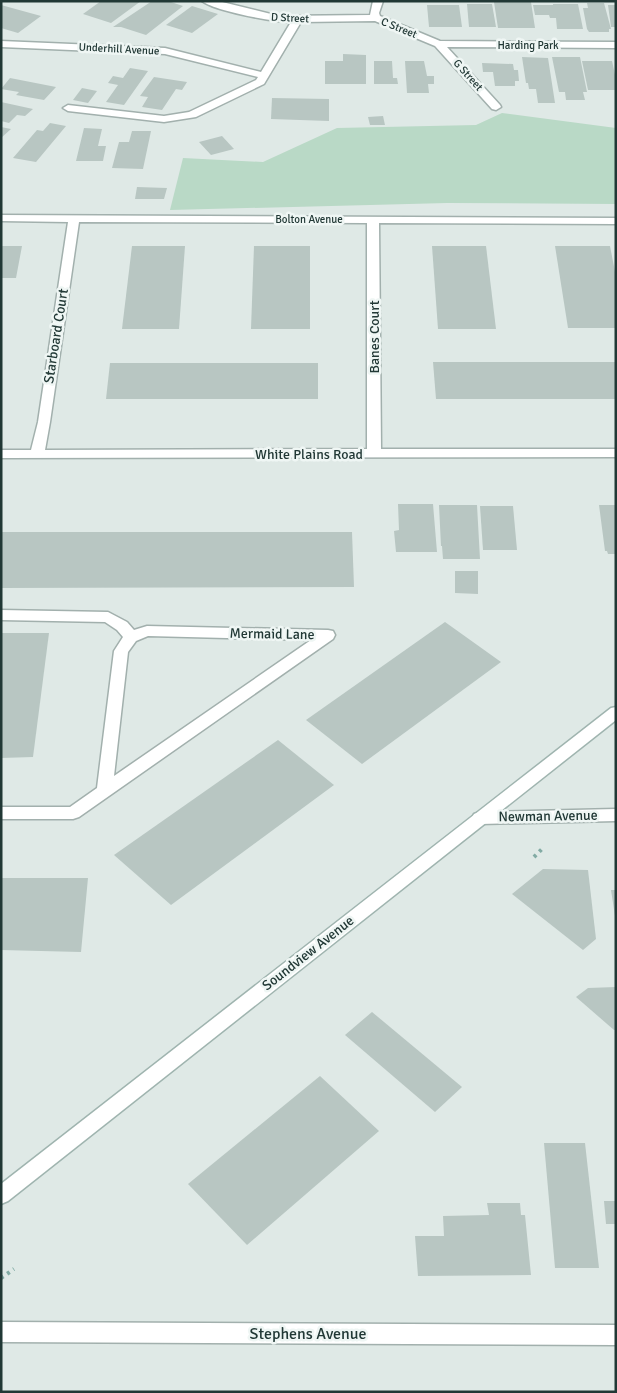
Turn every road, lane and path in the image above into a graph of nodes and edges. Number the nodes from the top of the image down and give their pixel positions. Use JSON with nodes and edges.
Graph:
{"nodes":[{"id":1,"x":207,"y":1,"type":"edge"},
{"id":2,"x":378,"y":1,"type":"edge"},
{"id":3,"x":376,"y":18,"type":"junction"},
{"id":4,"x":297,"y":20,"type":"junction"},
{"id":5,"x":1,"y":44,"type":"edge"},
{"id":6,"x":439,"y":44,"type":"junction"},
{"id":7,"x":616,"y":45,"type":"edge"},
{"id":8,"x":264,"y":76,"type":"junction"},
{"id":9,"x":496,"y":106,"type":"dead end"},
{"id":10,"x":68,"y":108,"type":"dead end"},
{"id":11,"x":1,"y":218,"type":"edge"},
{"id":12,"x":74,"y":218,"type":"junction"},
{"id":13,"x":373,"y":220,"type":"junction"},
{"id":14,"x":616,"y":221,"type":"edge"},
{"id":15,"x":616,"y":453,"type":"edge"},
{"id":16,"x":1,"y":454,"type":"edge"},
{"id":17,"x":37,"y":454,"type":"junction"},
{"id":18,"x":374,"y":454,"type":"junction"},
{"id":19,"x":1,"y":615,"type":"edge"},
{"id":20,"x":131,"y":637,"type":"junction"},
{"id":21,"x":616,"y":712,"type":"edge"},
{"id":22,"x":105,"y":790,"type":"junction"},
{"id":23,"x":1,"y":813,"type":"edge"},
{"id":24,"x":616,"y":815,"type":"edge"},
{"id":25,"x":480,"y":818,"type":"junction"},
{"id":26,"x":543,"y":848,"type":"dead end"},
{"id":27,"x":534,"y":857,"type":"dead end"},
{"id":28,"x":1,"y":1195,"type":"edge"},
{"id":29,"x":14,"y":1269,"type":"dead end"},
{"id":30,"x":2,"y":1278,"type":"edge"},
{"id":31,"x":1,"y":1332,"type":"edge"},
{"id":32,"x":616,"y":1335,"type":"edge"}],
"edges":[{"from":1,"to":4,"type":"street","name":"D Street"},
{"from":2,"to":3,"type":"street","name":"C Street"},
{"from":3,"to":4,"type":"street","name":"D Street"},
{"from":3,"to":6,"type":"street","name":"C Street"},
{"from":4,"to":8,"type":"street"},
{"from":5,"to":8,"type":"street","name":"Underhill Avenue"},
{"from":6,"to":7,"type":"street","name":"Harding Park"},
{"from":6,"to":9,"type":"street","name":"G Street"},
{"from":8,"to":10,"type":"street"},
{"from":11,"to":12,"type":"street","name":"Bolton Avenue"},
{"from":12,"to":13,"type":"street","name":"Bolton Avenue"},
{"from":12,"to":17,"type":"street","name":"Starboard Court"},
{"from":13,"to":14,"type":"street","name":"Bolton Avenue"},
{"from":13,"to":18,"type":"street","name":"Banes Court"},
{"from":15,"to":18,"type":"street","name":"White Plains Road"},
{"from":16,"to":17,"type":"street","name":"White Plains Road"},
{"from":17,"to":18,"type":"street","name":"White Plains Road"},
{"from":19,"to":20,"type":"street"},
{"from":20,"to":22,"type":"street"},
{"from":20,"to":22,"type":"street","name":"Mermaid Lane"},
{"from":21,"to":25,"type":"street","name":"Soundview Avenue"},
{"from":22,"to":23,"type":"street","name":"Mermaid Lane"},
{"from":24,"to":25,"type":"street","name":"Newman Avenue"},
{"from":25,"to":28,"type":"street","name":"Soundview Avenue"},
{"from":26,"to":27,"type":"path"},
{"from":29,"to":30,"type":"path"},
{"from":31,"to":32,"type":"street","name":"Stephens Avenue"}]}
